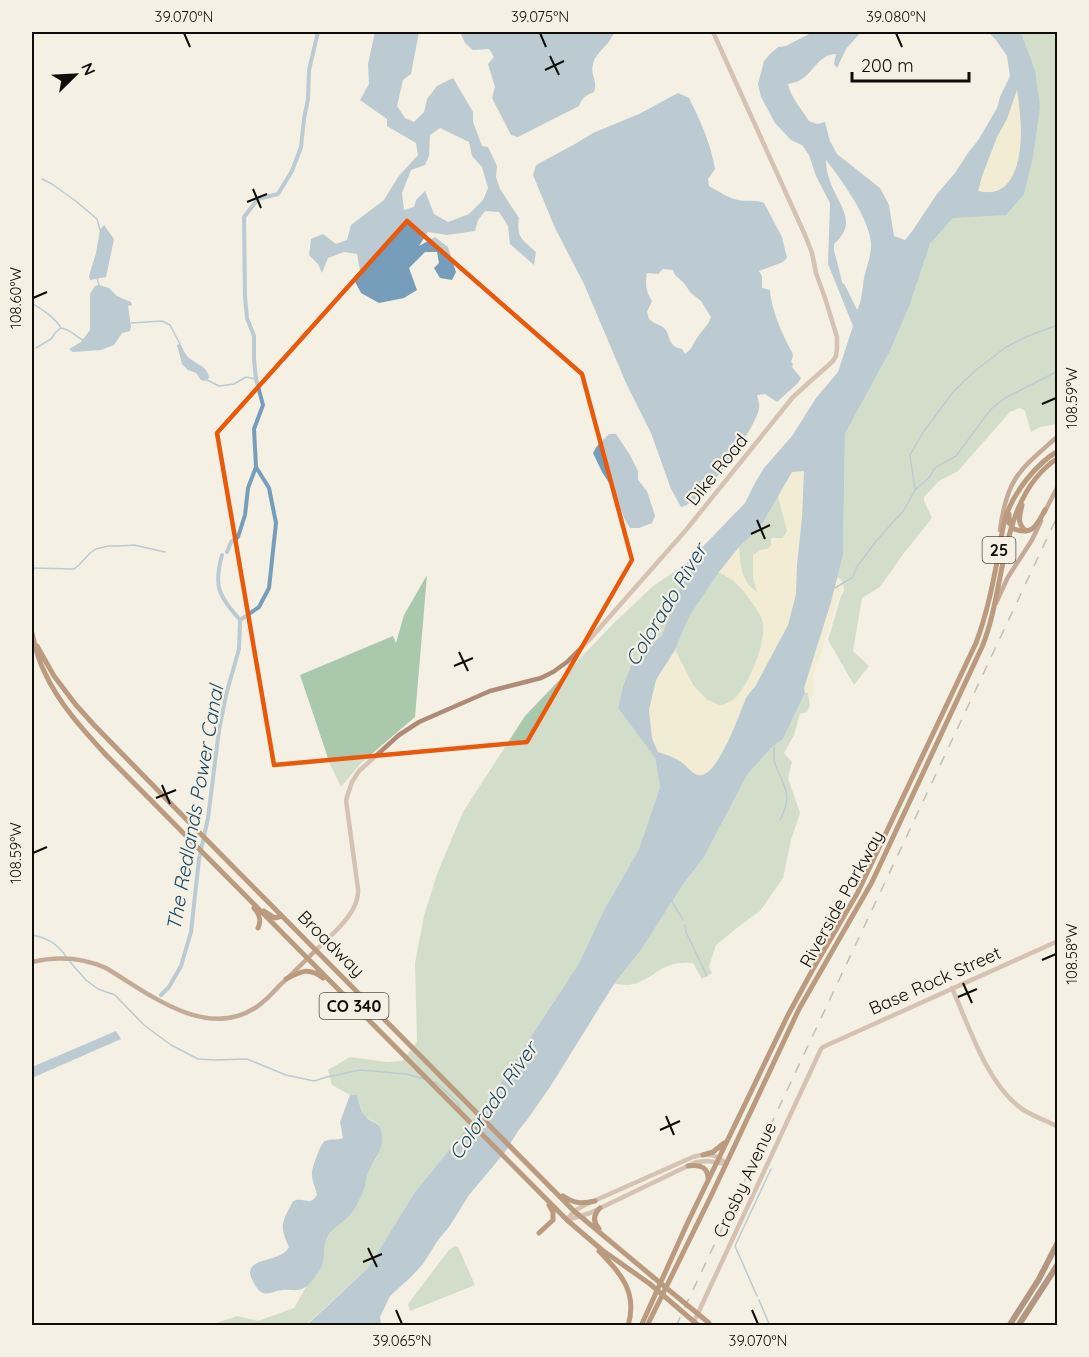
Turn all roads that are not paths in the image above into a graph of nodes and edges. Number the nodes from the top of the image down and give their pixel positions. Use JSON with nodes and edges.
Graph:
{"nodes":[{"id":1,"x":713,"y":32,"type":"edge"},
{"id":2,"x":1058,"y":436,"type":"edge"},
{"id":3,"x":1058,"y":451,"type":"edge"},
{"id":4,"x":1058,"y":458,"type":"edge"},
{"id":5,"x":1058,"y":486,"type":"edge"},
{"id":6,"x":1026,"y":494,"type":"junction"},
{"id":7,"x":1014,"y":501,"type":"junction"},
{"id":8,"x":1045,"y":510,"type":"junction"},
{"id":9,"x":1012,"y":527,"type":"junction"},
{"id":10,"x":1026,"y":531,"type":"junction"},
{"id":11,"x":998,"y":553,"type":"junction"},
{"id":12,"x":996,"y":605,"type":"junction"},
{"id":13,"x":32,"y":635,"type":"edge"},
{"id":14,"x":952,"y":703,"type":"junction"},
{"id":15,"x":81,"y":711,"type":"junction"},
{"id":16,"x":100,"y":749,"type":"junction"},
{"id":17,"x":238,"y":888,"type":"junction"},
{"id":18,"x":282,"y":916,"type":"junction"},
{"id":19,"x":284,"y":935,"type":"junction"},
{"id":20,"x":1058,"y":941,"type":"edge"},
{"id":21,"x":316,"y":950,"type":"junction"},
{"id":22,"x":308,"y":958,"type":"junction"},
{"id":23,"x":32,"y":962,"type":"edge"},
{"id":24,"x":286,"y":979,"type":"junction"},
{"id":25,"x":952,"y":988,"type":"junction"},
{"id":26,"x":340,"y":991,"type":"junction"},
{"id":27,"x":823,"y":1047,"type":"joint"},
{"id":28,"x":1056,"y":1124,"type":"edge"},
{"id":29,"x":731,"y":1134,"type":"junction"},
{"id":30,"x":703,"y":1155,"type":"junction"},
{"id":31,"x":718,"y":1160,"type":"junction"},
{"id":32,"x":726,"y":1164,"type":"junction"},
{"id":33,"x":688,"y":1166,"type":"junction"},
{"id":34,"x":545,"y":1181,"type":"junction"},
{"id":35,"x":707,"y":1183,"type":"junction"},
{"id":36,"x":534,"y":1188,"type":"junction"},
{"id":37,"x":595,"y":1201,"type":"junction"},
{"id":38,"x":600,"y":1208,"type":"junction"},
{"id":39,"x":574,"y":1211,"type":"junction"},
{"id":40,"x":580,"y":1216,"type":"junction"},
{"id":41,"x":567,"y":1220,"type":"junction"},
{"id":42,"x":539,"y":1233,"type":"dead end"},
{"id":43,"x":581,"y":1233,"type":"junction"},
{"id":44,"x":1058,"y":1242,"type":"edge"},
{"id":45,"x":613,"y":1244,"type":"junction"},
{"id":46,"x":1058,"y":1264,"type":"edge"},
{"id":47,"x":710,"y":1324,"type":"edge"},
{"id":48,"x":628,"y":1326,"type":"edge"},
{"id":49,"x":641,"y":1326,"type":"edge"},
{"id":50,"x":647,"y":1326,"type":"edge"},
{"id":51,"x":692,"y":1326,"type":"edge"},
{"id":52,"x":699,"y":1326,"type":"edge"},
{"id":53,"x":1010,"y":1326,"type":"edge"},
{"id":54,"x":1018,"y":1326,"type":"edge"}],
"edges":[{"from":1,"to":21,"type":"street","name":"Dike Road"},
{"from":2,"to":11,"type":"main road"},
{"from":3,"to":7,"type":"main road","number":"25"},
{"from":4,"to":6,"type":"main road","number":"25"},
{"from":5,"to":8,"type":"main road","name":"Riverside Parkway"},
{"from":6,"to":9,"type":"main road","number":"25"},
{"from":6,"to":10,"type":"main road"},
{"from":7,"to":9,"type":"main road"},
{"from":7,"to":11,"type":"main road","number":"25"},
{"from":8,"to":10,"type":"main road"},
{"from":8,"to":12,"type":"main road","name":"Riverside Parkway"},
{"from":9,"to":10,"type":"main road"},
{"from":9,"to":12,"type":"main road","number":"25"},
{"from":11,"to":14,"type":"main road","name":"Riverside Parkway","number":"25"},
{"from":12,"to":14,"type":"main road","name":"Riverside Parkway"},
{"from":13,"to":15,"type":"main road","name":"Broadway","number":"CO 340"},
{"from":13,"to":16,"type":"main road","name":"Broadway","number":"CO 340"},
{"from":14,"to":29,"type":"main road","name":"Riverside Parkway"},
{"from":14,"to":32,"type":"main road","name":"Riverside Parkway"},
{"from":15,"to":16,"type":"main road"},
{"from":15,"to":18,"type":"main road","name":"Broadway","number":"CO 340"},
{"from":16,"to":17,"type":"main road","name":"Broadway","number":"CO 340"},
{"from":17,"to":18,"type":"main road"},
{"from":17,"to":19,"type":"main road","name":"Broadway","number":"CO 340"},
{"from":17,"to":19,"type":"main road"},
{"from":18,"to":21,"type":"main road","name":"Broadway","number":"CO 340"},
{"from":19,"to":22,"type":"main road","name":"Broadway","number":"CO 340"},
{"from":20,"to":25,"type":"street","name":"Base Rock Street"},
{"from":21,"to":22,"type":"main road"},
{"from":21,"to":34,"type":"main road","name":"Broadway","number":"CO 340"},
{"from":22,"to":24,"type":"main road"},
{"from":22,"to":26,"type":"main road","name":"Broadway","number":"CO 340"},
{"from":23,"to":24,"type":"main road"},
{"from":24,"to":26,"type":"main road"},
{"from":25,"to":27,"type":"street","name":"Base Rock Street"},
{"from":25,"to":28,"type":"street"},
{"from":26,"to":36,"type":"main road","name":"Broadway","number":"CO 340"},
{"from":27,"to":51,"type":"street","name":"Crosby Avenue"},
{"from":29,"to":30,"type":"main road"},
{"from":29,"to":31,"type":"main road","name":"Riverside Parkway"},
{"from":30,"to":31,"type":"street"},
{"from":30,"to":37,"type":"street"},
{"from":31,"to":32,"type":"street"},
{"from":31,"to":33,"type":"street"},
{"from":31,"to":35,"type":"main road","name":"Riverside Parkway"},
{"from":32,"to":50,"type":"main road","name":"Riverside Parkway"},
{"from":33,"to":35,"type":"main road"},
{"from":33,"to":38,"type":"street"},
{"from":34,"to":37,"type":"main road"},
{"from":34,"to":39,"type":"main road","name":"Broadway","number":"CO 340"},
{"from":35,"to":49,"type":"main road","name":"Riverside Parkway"},
{"from":36,"to":41,"type":"main road","name":"Broadway","number":"CO 340"},
{"from":36,"to":42,"type":"main road"},
{"from":37,"to":39,"type":"street"},
{"from":38,"to":40,"type":"street"},
{"from":38,"to":45,"type":"main road"},
{"from":39,"to":40,"type":"main road","name":"Broadway","number":"CO 340"},
{"from":39,"to":41,"type":"street"},
{"from":40,"to":41,"type":"street"},
{"from":40,"to":45,"type":"main road","name":"Broadway","number":"CO 340"},
{"from":41,"to":43,"type":"main road","name":"Broadway","number":"CO 340"},
{"from":43,"to":48,"type":"main road"},
{"from":43,"to":52,"type":"main road","name":"Broadway","number":"CO 340","bridge":true},
{"from":44,"to":53,"type":"highway"},
{"from":45,"to":47,"type":"main road","name":"Broadway","number":"CO 340","bridge":true},
{"from":46,"to":54,"type":"highway"}]}
